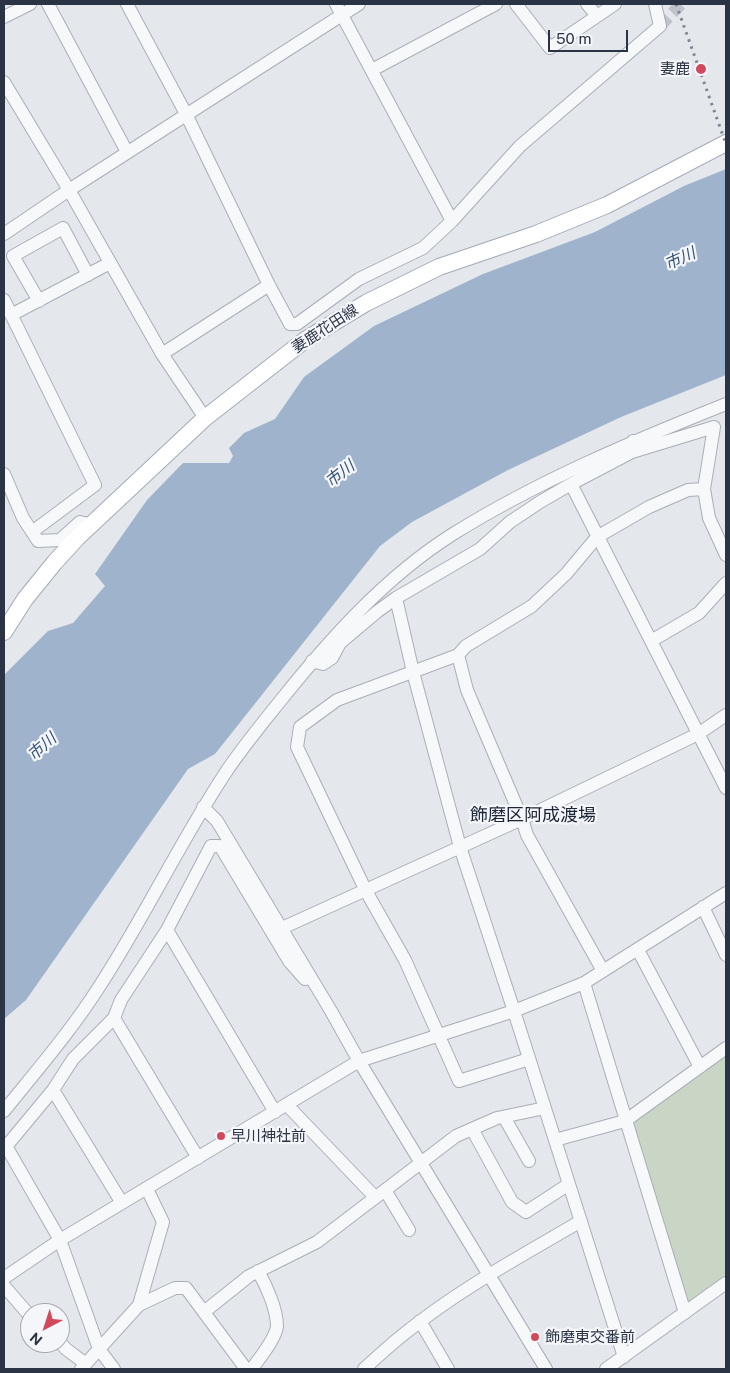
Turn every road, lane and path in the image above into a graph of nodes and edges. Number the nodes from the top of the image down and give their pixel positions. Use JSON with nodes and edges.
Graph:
{"nodes":[{"id":1,"x":30,"y":4,"type":"edge"},
{"id":2,"x":48,"y":4,"type":"edge"},
{"id":3,"x":127,"y":4,"type":"edge"},
{"id":4,"x":359,"y":4,"type":"edge"},
{"id":5,"x":496,"y":4,"type":"edge"},
{"id":6,"x":516,"y":4,"type":"edge"},
{"id":7,"x":587,"y":4,"type":"edge"},
{"id":8,"x":616,"y":4,"type":"edge"},
{"id":9,"x":655,"y":4,"type":"edge"},
{"id":10,"x":339,"y":9,"type":"edge"},
{"id":11,"x":597,"y":16,"type":"junction"},
{"id":12,"x":4,"y":17,"type":"edge"},
{"id":13,"x":372,"y":70,"type":"junction"},
{"id":14,"x":4,"y":82,"type":"edge"},
{"id":15,"x":186,"y":114,"type":"junction"},
{"id":16,"x":726,"y":143,"type":"edge"},
{"id":17,"x":127,"y":152,"type":"junction"},
{"id":18,"x":68,"y":190,"type":"junction"},
{"id":19,"x":452,"y":221,"type":"junction"},
{"id":20,"x":4,"y":234,"type":"edge"},
{"id":21,"x":110,"y":263,"type":"junction"},
{"id":22,"x":88,"y":275,"type":"junction"},
{"id":23,"x":269,"y":285,"type":"junction"},
{"id":24,"x":4,"y":300,"type":"edge"},
{"id":25,"x":39,"y":301,"type":"junction"},
{"id":26,"x":11,"y":315,"type":"junction"},
{"id":27,"x":162,"y":354,"type":"junction"},
{"id":28,"x":726,"y":404,"type":"edge"},
{"id":29,"x":205,"y":418,"type":"junction"},
{"id":30,"x":632,"y":446,"type":"junction"},
{"id":31,"x":4,"y":474,"type":"edge"},
{"id":32,"x":571,"y":484,"type":"junction"},
{"id":33,"x":704,"y":490,"type":"junction"},
{"id":34,"x":92,"y":525,"type":"junction"},
{"id":35,"x":32,"y":532,"type":"junction"},
{"id":36,"x":597,"y":537,"type":"junction"},
{"id":37,"x":726,"y":555,"type":"edge"},
{"id":38,"x":726,"y":582,"type":"edge"},
{"id":39,"x":396,"y":598,"type":"junction"},
{"id":40,"x":4,"y":632,"type":"edge"},
{"id":41,"x":651,"y":641,"type":"junction"},
{"id":42,"x":458,"y":655,"type":"junction"},
{"id":43,"x":312,"y":661,"type":"junction"},
{"id":44,"x":413,"y":672,"type":"junction"},
{"id":45,"x":726,"y":715,"type":"edge"},
{"id":46,"x":698,"y":734,"type":"junction"},
{"id":47,"x":726,"y":788,"type":"edge"},
{"id":48,"x":203,"y":807,"type":"junction"},
{"id":49,"x":522,"y":819,"type":"junction"},
{"id":50,"x":460,"y":846,"type":"junction"},
{"id":51,"x":366,"y":891,"type":"junction"},
{"id":52,"x":726,"y":893,"type":"edge"},
{"id":53,"x":703,"y":907,"type":"junction"},
{"id":54,"x":282,"y":928,"type":"junction"},
{"id":55,"x":167,"y":930,"type":"junction"},
{"id":56,"x":638,"y":950,"type":"junction"},
{"id":57,"x":726,"y":955,"type":"edge"},
{"id":58,"x":603,"y":971,"type":"junction"},
{"id":59,"x":584,"y":983,"type":"junction"},
{"id":60,"x":331,"y":1011,"type":"junction"},
{"id":61,"x":514,"y":1011,"type":"junction"},
{"id":62,"x":114,"y":1018,"type":"junction"},
{"id":63,"x":438,"y":1035,"type":"junction"},
{"id":64,"x":726,"y":1048,"type":"edge"},
{"id":65,"x":529,"y":1058,"type":"junction"},
{"id":66,"x":359,"y":1062,"type":"junction"},
{"id":67,"x":700,"y":1067,"type":"junction"},
{"id":68,"x":52,"y":1090,"type":"junction"},
{"id":69,"x":287,"y":1105,"type":"junction"},
{"id":70,"x":545,"y":1108,"type":"junction"},
{"id":71,"x":4,"y":1111,"type":"edge"},
{"id":72,"x":275,"y":1112,"type":"junction"},
{"id":73,"x":504,"y":1117,"type":"junction"},
{"id":74,"x":625,"y":1121,"type":"junction"},
{"id":75,"x":472,"y":1129,"type":"junction"},
{"id":76,"x":555,"y":1140,"type":"junction"},
{"id":77,"x":5,"y":1148,"type":"edge"},
{"id":78,"x":198,"y":1158,"type":"junction"},
{"id":79,"x":529,"y":1161,"type":"dead end"},
{"id":80,"x":420,"y":1163,"type":"junction"},
{"id":81,"x":569,"y":1184,"type":"junction"},
{"id":82,"x":147,"y":1189,"type":"junction"},
{"id":83,"x":380,"y":1193,"type":"junction"},
{"id":84,"x":122,"y":1204,"type":"junction"},
{"id":85,"x":581,"y":1221,"type":"junction"},
{"id":86,"x":409,"y":1230,"type":"dead end"},
{"id":87,"x":60,"y":1240,"type":"junction"},
{"id":88,"x":258,"y":1271,"type":"junction"},
{"id":89,"x":488,"y":1275,"type":"junction"},
{"id":90,"x":4,"y":1278,"type":"edge"},
{"id":91,"x":726,"y":1283,"type":"edge"},
{"id":92,"x":4,"y":1286,"type":"edge"},
{"id":93,"x":20,"y":1304,"type":"edge"},
{"id":94,"x":139,"y":1305,"type":"junction"},
{"id":95,"x":204,"y":1312,"type":"junction"},
{"id":96,"x":685,"y":1313,"type":"junction"},
{"id":97,"x":420,"y":1321,"type":"junction"},
{"id":98,"x":99,"y":1349,"type":"junction"},
{"id":99,"x":70,"y":1353,"type":"edge"},
{"id":100,"x":624,"y":1357,"type":"junction"},
{"id":101,"x":84,"y":1367,"type":"edge"},
{"id":102,"x":114,"y":1369,"type":"edge"},
{"id":103,"x":251,"y":1369,"type":"edge"},
{"id":104,"x":364,"y":1369,"type":"edge"},
{"id":105,"x":448,"y":1369,"type":"edge"},
{"id":106,"x":546,"y":1369,"type":"edge"},
{"id":107,"x":606,"y":1369,"type":"edge"}],
"edges":[{"from":1,"to":12,"type":"street"},
{"from":2,"to":17,"type":"street"},
{"from":3,"to":15,"type":"street"},
{"from":4,"to":10,"type":"street"},
{"from":5,"to":13,"type":"street"},
{"from":6,"to":11,"type":"street"},
{"from":7,"to":11,"type":"street"},
{"from":8,"to":11,"type":"street"},
{"from":9,"to":19,"type":"street"},
{"from":10,"to":13,"type":"street"},
{"from":10,"to":15,"type":"street"},
{"from":13,"to":19,"type":"street"},
{"from":14,"to":18,"type":"street"},
{"from":15,"to":17,"type":"street"},
{"from":15,"to":23,"type":"street"},
{"from":16,"to":29,"type":"main road","name":"妻鹿花田線"},
{"from":17,"to":18,"type":"street"},
{"from":18,"to":20,"type":"street"},
{"from":18,"to":21,"type":"street"},
{"from":19,"to":23,"type":"street"},
{"from":21,"to":22,"type":"street"},
{"from":21,"to":27,"type":"street"},
{"from":22,"to":25,"type":"street"},
{"from":22,"to":25,"type":"street"},
{"from":23,"to":27,"type":"street"},
{"from":24,"to":26,"type":"street"},
{"from":25,"to":26,"type":"street"},
{"from":26,"to":35,"type":"street"},
{"from":27,"to":29,"type":"street"},
{"from":28,"to":30,"type":"street"},
{"from":29,"to":34,"type":"main road","name":"妻鹿花田線"},
{"from":30,"to":32,"type":"street"},
{"from":30,"to":33,"type":"street"},
{"from":30,"to":43,"type":"street"},
{"from":31,"to":35,"type":"street"},
{"from":32,"to":36,"type":"street"},
{"from":32,"to":39,"type":"street"},
{"from":33,"to":36,"type":"street"},
{"from":33,"to":37,"type":"street"},
{"from":34,"to":35,"type":"street"},
{"from":34,"to":40,"type":"main road","name":"妻鹿花田線"},
{"from":36,"to":41,"type":"street"},
{"from":36,"to":42,"type":"street"},
{"from":38,"to":41,"type":"street"},
{"from":39,"to":43,"type":"street"},
{"from":39,"to":44,"type":"street"},
{"from":41,"to":46,"type":"street"},
{"from":42,"to":44,"type":"street"},
{"from":42,"to":49,"type":"street"},
{"from":43,"to":48,"type":"street"},
{"from":44,"to":50,"type":"street"},
{"from":44,"to":51,"type":"street"},
{"from":45,"to":46,"type":"street"},
{"from":46,"to":47,"type":"street"},
{"from":46,"to":49,"type":"street"},
{"from":48,"to":54,"type":"street"},
{"from":48,"to":71,"type":"street"},
{"from":49,"to":50,"type":"street"},
{"from":49,"to":58,"type":"street"},
{"from":50,"to":51,"type":"street"},
{"from":50,"to":61,"type":"street"},
{"from":51,"to":54,"type":"street"},
{"from":51,"to":63,"type":"street"},
{"from":52,"to":53,"type":"street"},
{"from":53,"to":56,"type":"street"},
{"from":53,"to":57,"type":"street"},
{"from":54,"to":60,"type":"street"},
{"from":55,"to":60,"type":"street"},
{"from":55,"to":62,"type":"street"},
{"from":55,"to":72,"type":"street"},
{"from":56,"to":58,"type":"street"},
{"from":56,"to":67,"type":"street"},
{"from":58,"to":59,"type":"street"},
{"from":59,"to":61,"type":"street"},
{"from":59,"to":74,"type":"street"},
{"from":60,"to":66,"type":"street"},
{"from":61,"to":63,"type":"street"},
{"from":61,"to":65,"type":"street"},
{"from":62,"to":68,"type":"street"},
{"from":62,"to":78,"type":"street"},
{"from":63,"to":65,"type":"street"},
{"from":63,"to":66,"type":"street"},
{"from":64,"to":67,"type":"street"},
{"from":65,"to":70,"type":"street"},
{"from":66,"to":69,"type":"street"},
{"from":66,"to":80,"type":"street"},
{"from":67,"to":74,"type":"street"},
{"from":68,"to":77,"type":"street"},
{"from":68,"to":84,"type":"street"},
{"from":69,"to":72,"type":"street"},
{"from":69,"to":83,"type":"street"},
{"from":70,"to":73,"type":"street"},
{"from":70,"to":76,"type":"street"},
{"from":72,"to":78,"type":"street"},
{"from":73,"to":75,"type":"street"},
{"from":73,"to":79,"type":"street"},
{"from":74,"to":76,"type":"street"},
{"from":74,"to":96,"type":"street"},
{"from":75,"to":80,"type":"street"},
{"from":75,"to":81,"type":"street"},
{"from":76,"to":81,"type":"street"},
{"from":77,"to":87,"type":"street"},
{"from":78,"to":82,"type":"street"},
{"from":80,"to":83,"type":"street"},
{"from":80,"to":89,"type":"street"},
{"from":81,"to":85,"type":"street"},
{"from":82,"to":84,"type":"street"},
{"from":82,"to":94,"type":"street"},
{"from":83,"to":86,"type":"street"},
{"from":83,"to":88,"type":"street"},
{"from":84,"to":87,"type":"street"},
{"from":85,"to":89,"type":"street"},
{"from":85,"to":100,"type":"street"},
{"from":87,"to":90,"type":"street"},
{"from":87,"to":98,"type":"street"},
{"from":88,"to":95,"type":"street"},
{"from":88,"to":103,"type":"street"},
{"from":89,"to":97,"type":"street"},
{"from":89,"to":106,"type":"street"},
{"from":91,"to":96,"type":"street"},
{"from":92,"to":93,"type":"street"},
{"from":94,"to":95,"type":"street"},
{"from":94,"to":98,"type":"street"},
{"from":95,"to":103,"type":"street"},
{"from":96,"to":100,"type":"street"},
{"from":97,"to":104,"type":"street"},
{"from":97,"to":105,"type":"street"},
{"from":98,"to":101,"type":"street"},
{"from":98,"to":102,"type":"street"},
{"from":99,"to":101,"type":"street"},
{"from":100,"to":107,"type":"street"}]}
